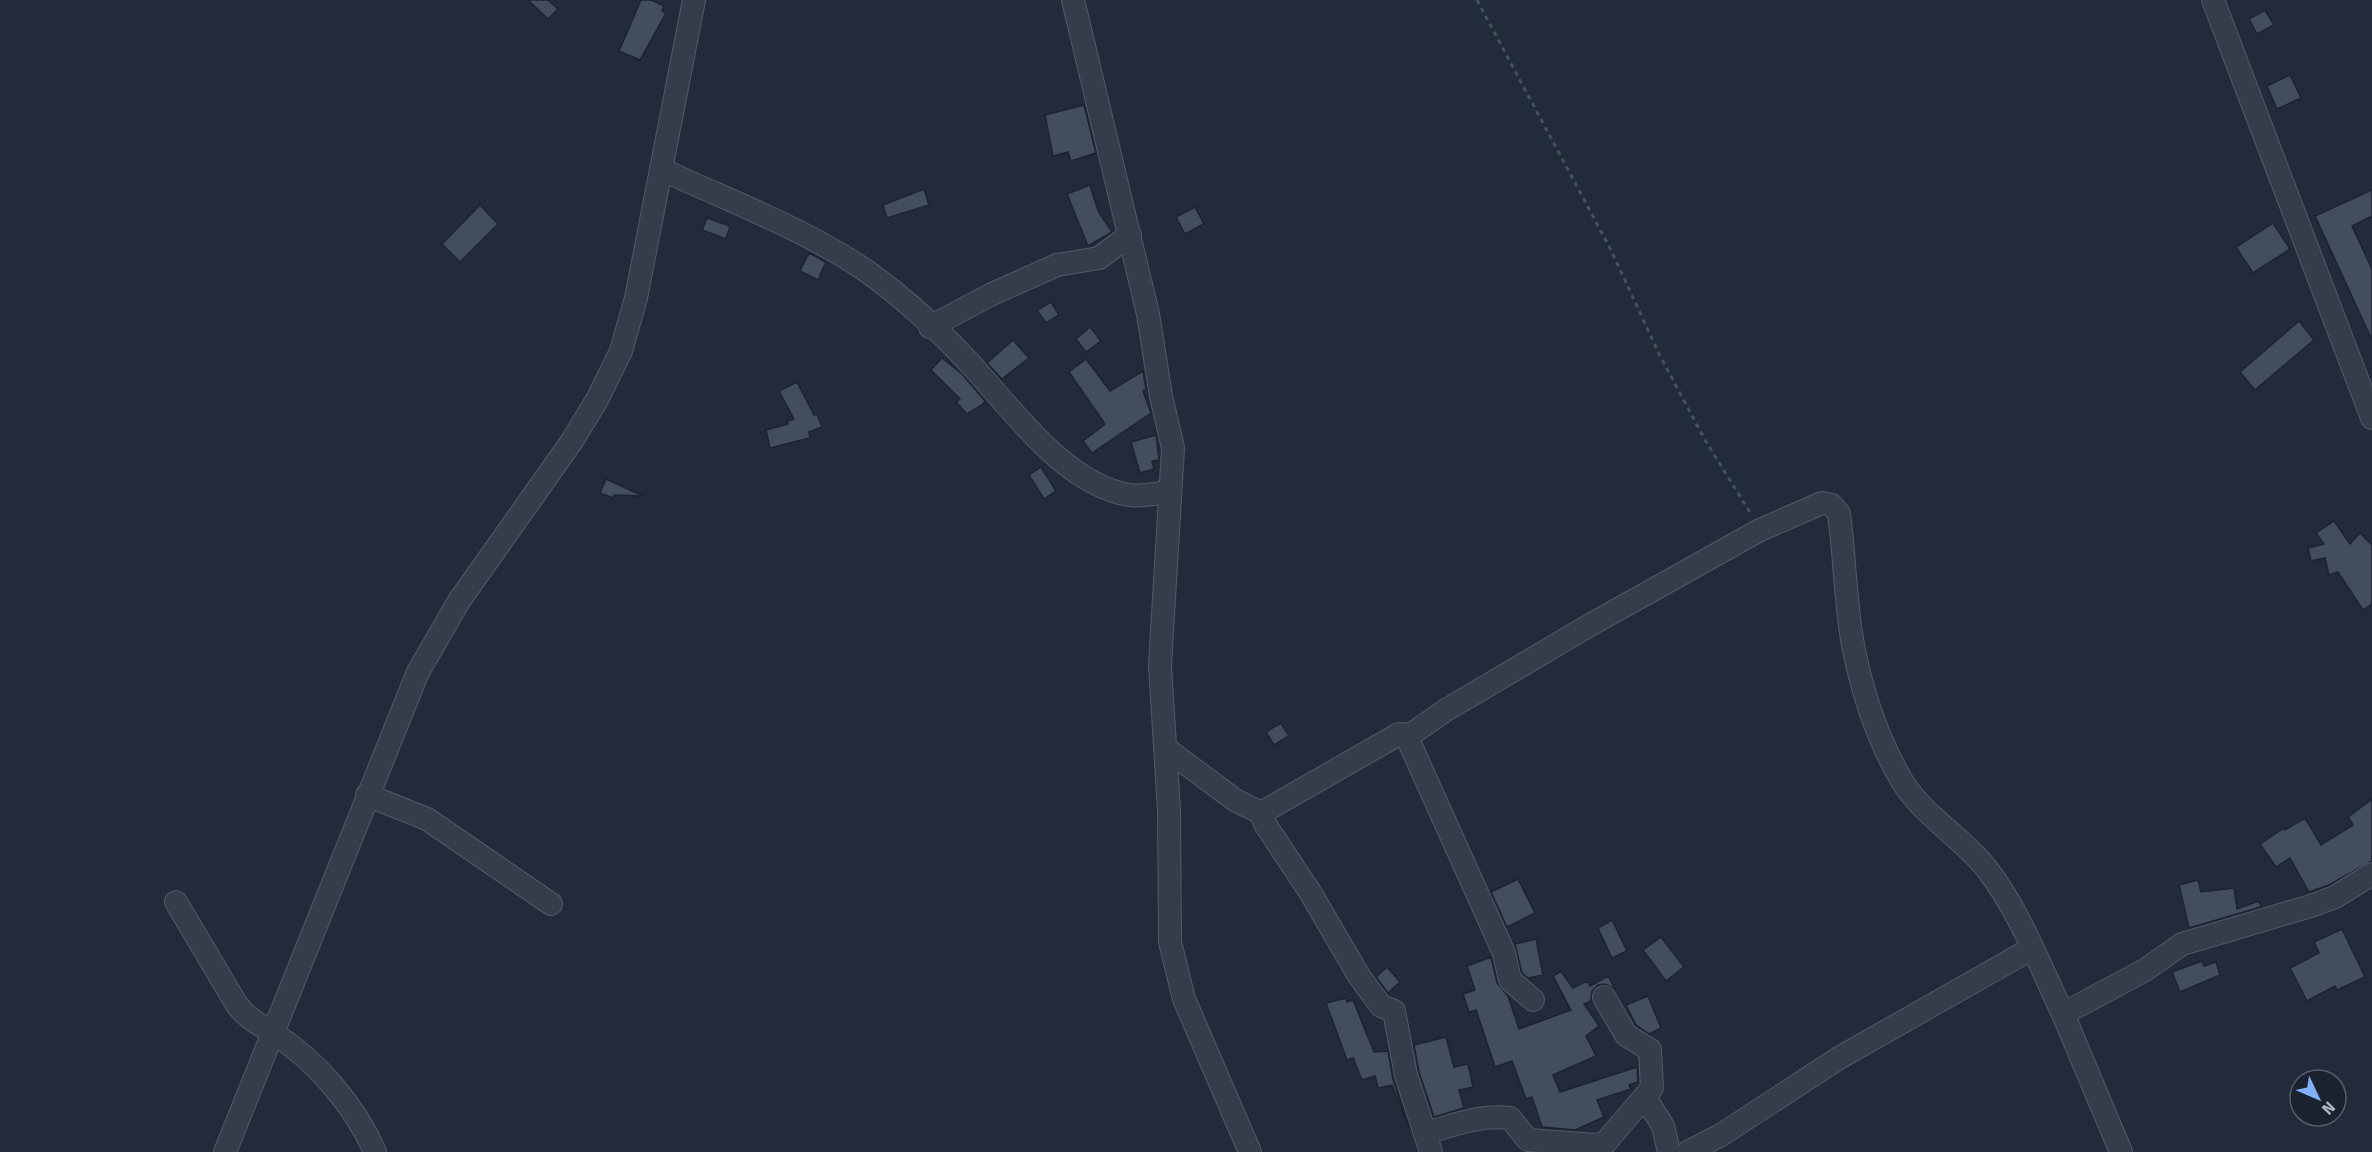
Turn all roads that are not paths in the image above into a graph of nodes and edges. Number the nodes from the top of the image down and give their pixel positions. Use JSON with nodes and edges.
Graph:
{"nodes":[{"id":1,"x":694,"y":0,"type":"edge"},
{"id":2,"x":1072,"y":0,"type":"edge"},
{"id":3,"x":2212,"y":0,"type":"edge"},
{"id":4,"x":661,"y":169,"type":"junction"},
{"id":5,"x":1130,"y":235,"type":"junction"},
{"id":6,"x":930,"y":327,"type":"junction"},
{"id":7,"x":2372,"y":418,"type":"edge"},
{"id":8,"x":1170,"y":492,"type":"junction"},
{"id":9,"x":1410,"y":735,"type":"junction"},
{"id":10,"x":1165,"y":748,"type":"junction"},
{"id":11,"x":367,"y":795,"type":"junction"},
{"id":12,"x":1261,"y":813,"type":"junction"},
{"id":13,"x":2372,"y":874,"type":"edge"},
{"id":14,"x":176,"y":902,"type":"dead end"},
{"id":15,"x":551,"y":904,"type":"dead end"},
{"id":16,"x":2031,"y":949,"type":"junction"},
{"id":17,"x":1604,"y":997,"type":"dead end"},
{"id":18,"x":1533,"y":1000,"type":"dead end"},
{"id":19,"x":2063,"y":1014,"type":"junction"},
{"id":20,"x":273,"y":1033,"type":"junction"},
{"id":21,"x":1645,"y":1097,"type":"junction"},
{"id":22,"x":1429,"y":1143,"type":"edge"},
{"id":23,"x":225,"y":1152,"type":"edge"},
{"id":24,"x":375,"y":1152,"type":"edge"},
{"id":25,"x":1250,"y":1152,"type":"edge"},
{"id":26,"x":1669,"y":1152,"type":"edge"},
{"id":27,"x":1688,"y":1152,"type":"edge"},
{"id":28,"x":2121,"y":1152,"type":"edge"}],
"edges":[{"from":1,"to":4,"type":"street"},
{"from":2,"to":5,"type":"street"},
{"from":3,"to":7,"type":"street"},
{"from":4,"to":6,"type":"street"},
{"from":4,"to":11,"type":"street"},
{"from":5,"to":6,"type":"street"},
{"from":5,"to":8,"type":"street"},
{"from":6,"to":8,"type":"street"},
{"from":8,"to":10,"type":"street"},
{"from":9,"to":12,"type":"street"},
{"from":9,"to":16,"type":"street"},
{"from":9,"to":18,"type":"street"},
{"from":10,"to":12,"type":"street"},
{"from":10,"to":25,"type":"street"},
{"from":11,"to":15,"type":"street"},
{"from":11,"to":20,"type":"street"},
{"from":12,"to":22,"type":"street"},
{"from":13,"to":19,"type":"street"},
{"from":14,"to":20,"type":"street"},
{"from":16,"to":19,"type":"street"},
{"from":16,"to":27,"type":"street"},
{"from":17,"to":21,"type":"street"},
{"from":19,"to":28,"type":"street"},
{"from":20,"to":23,"type":"street"},
{"from":20,"to":24,"type":"street"},
{"from":21,"to":22,"type":"street"},
{"from":21,"to":26,"type":"street"}]}
